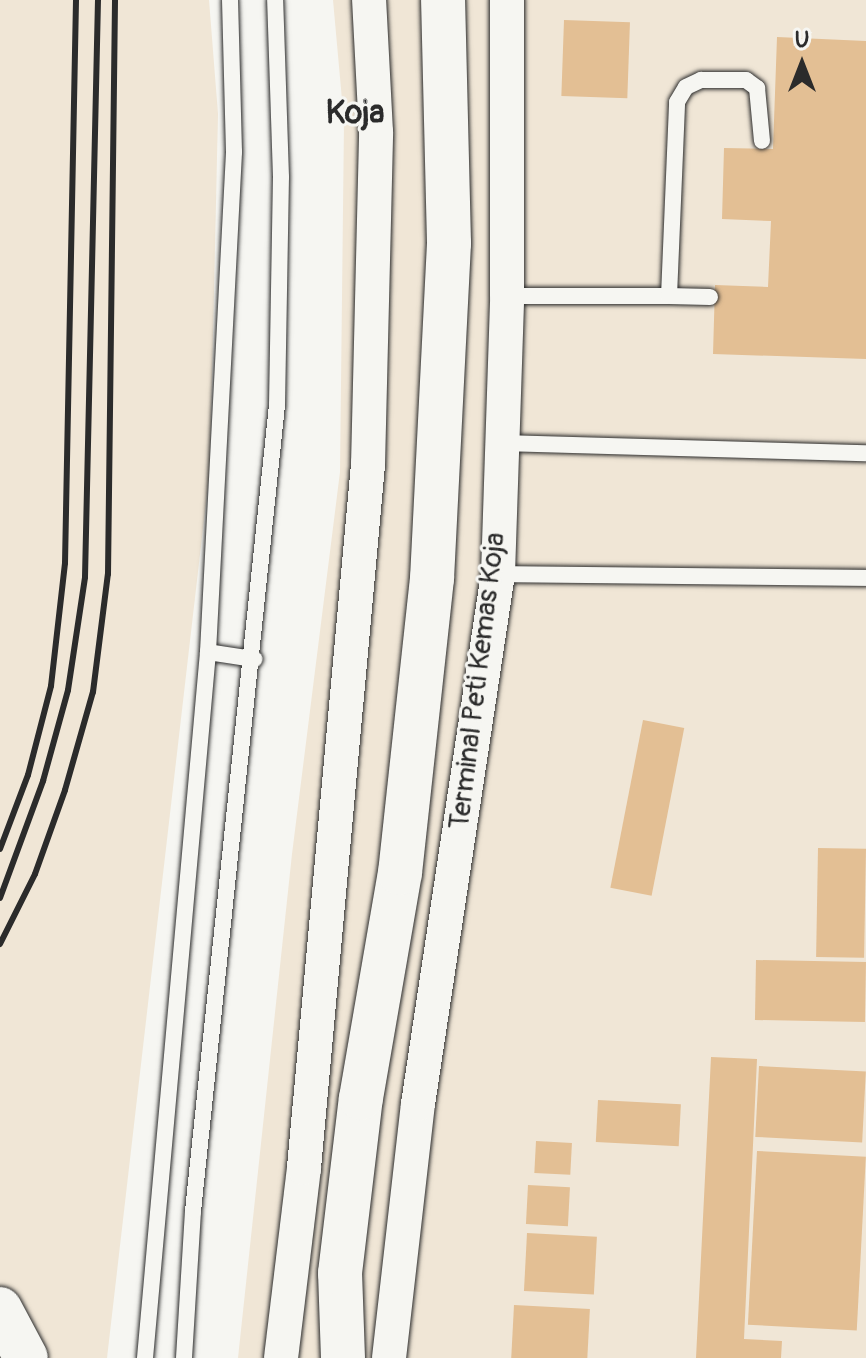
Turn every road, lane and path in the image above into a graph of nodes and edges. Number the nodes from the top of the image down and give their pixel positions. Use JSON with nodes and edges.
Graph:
{"nodes":[{"id":1,"x":230,"y":0,"type":"edge"},
{"id":2,"x":275,"y":0,"type":"edge"},
{"id":3,"x":369,"y":0,"type":"edge"},
{"id":4,"x":443,"y":0,"type":"edge"},
{"id":5,"x":507,"y":0,"type":"edge"},
{"id":6,"x":762,"y":141,"type":"dead end"},
{"id":7,"x":507,"y":296,"type":"junction"},
{"id":8,"x":669,"y":296,"type":"junction"},
{"id":9,"x":710,"y":297,"type":"dead end"},
{"id":10,"x":501,"y":443,"type":"junction"},
{"id":11,"x":866,"y":453,"type":"edge"},
{"id":12,"x":498,"y":574,"type":"junction"},
{"id":13,"x":866,"y":578,"type":"edge"},
{"id":14,"x":208,"y":652,"type":"junction"},
{"id":15,"x":254,"y":659,"type":"junction"},
{"id":16,"x":0,"y":1309,"type":"edge"},
{"id":17,"x":26,"y":1358,"type":"edge"},
{"id":18,"x":145,"y":1358,"type":"edge"},
{"id":19,"x":184,"y":1358,"type":"edge"},
{"id":20,"x":281,"y":1358,"type":"edge"},
{"id":21,"x":343,"y":1358,"type":"edge"},
{"id":22,"x":389,"y":1358,"type":"edge"}],
"edges":[{"from":1,"to":14,"type":"lane"},
{"from":2,"to":15,"type":"lane"},
{"from":3,"to":20,"type":"street"},
{"from":4,"to":21,"type":"highway"},
{"from":5,"to":7,"type":"street","name":"Terminal Peti Kemas Koja"},
{"from":6,"to":8,"type":"lane"},
{"from":7,"to":8,"type":"lane"},
{"from":7,"to":10,"type":"street","name":"Terminal Peti Kemas Koja"},
{"from":8,"to":9,"type":"lane"},
{"from":10,"to":11,"type":"lane"},
{"from":10,"to":12,"type":"street","name":"Terminal Peti Kemas Koja"},
{"from":12,"to":13,"type":"lane"},
{"from":12,"to":22,"type":"street","name":"Terminal Peti Kemas Koja"},
{"from":14,"to":15,"type":"lane"},
{"from":14,"to":18,"type":"lane"},
{"from":15,"to":19,"type":"lane"},
{"from":16,"to":17,"type":"highway"}]}
